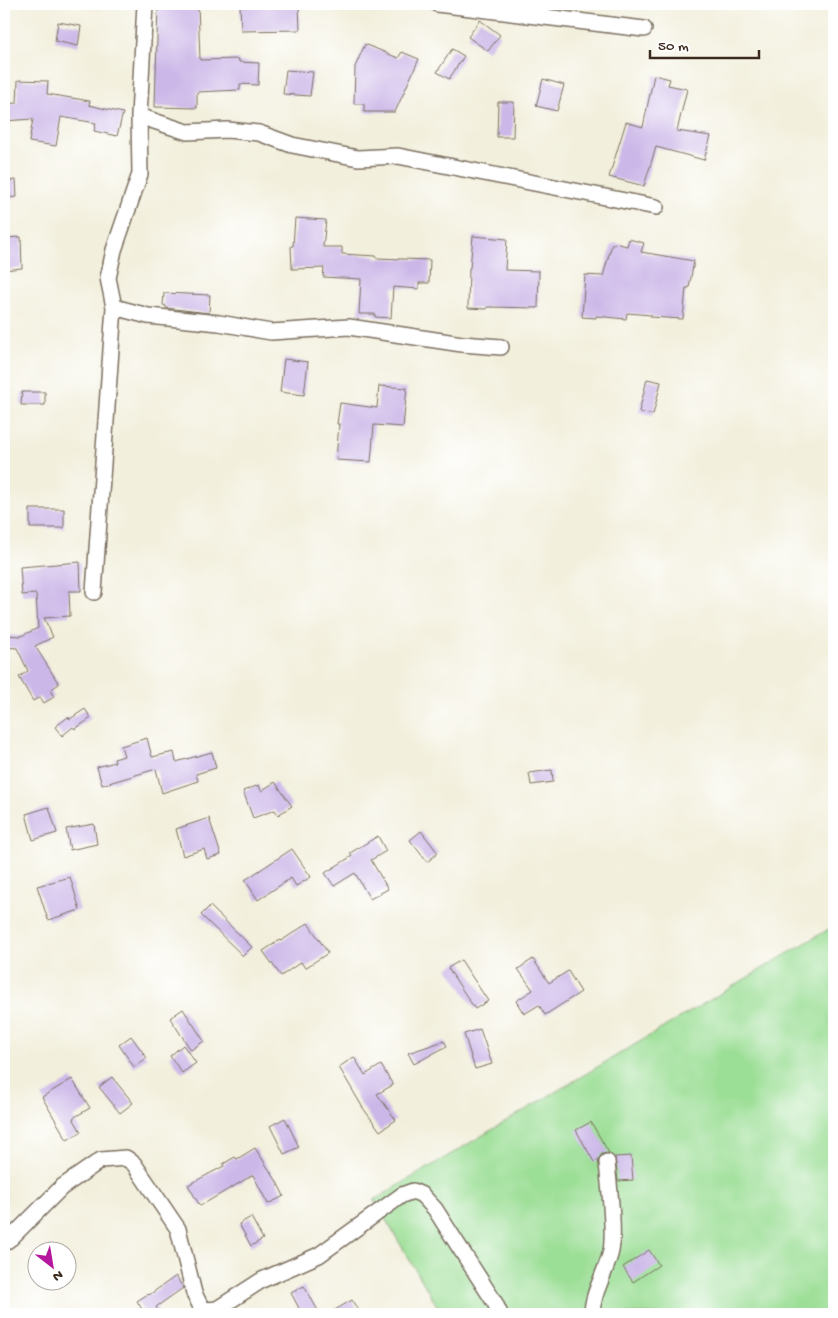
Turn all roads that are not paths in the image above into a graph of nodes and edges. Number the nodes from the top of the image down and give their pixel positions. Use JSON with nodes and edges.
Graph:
{"nodes":[{"id":1,"x":145,"y":4,"type":"edge"},
{"id":2,"x":437,"y":4,"type":"edge"},
{"id":3,"x":644,"y":29,"type":"dead end"},
{"id":4,"x":139,"y":116,"type":"junction"},
{"id":5,"x":656,"y":207,"type":"dead end"},
{"id":6,"x":114,"y":307,"type":"junction"},
{"id":7,"x":501,"y":347,"type":"dead end"},
{"id":8,"x":94,"y":592,"type":"dead end"},
{"id":9,"x":607,"y":1162,"type":"dead end"},
{"id":10,"x":4,"y":1243,"type":"edge"},
{"id":11,"x":500,"y":1314,"type":"edge"},
{"id":12,"x":592,"y":1314,"type":"edge"}],
"edges":[{"from":1,"to":4,"type":"street"},
{"from":2,"to":3,"type":"street"},
{"from":4,"to":5,"type":"street"},
{"from":4,"to":6,"type":"street"},
{"from":6,"to":7,"type":"street"},
{"from":6,"to":8,"type":"street"},
{"from":9,"to":12,"type":"street"},
{"from":10,"to":11,"type":"street"}]}
